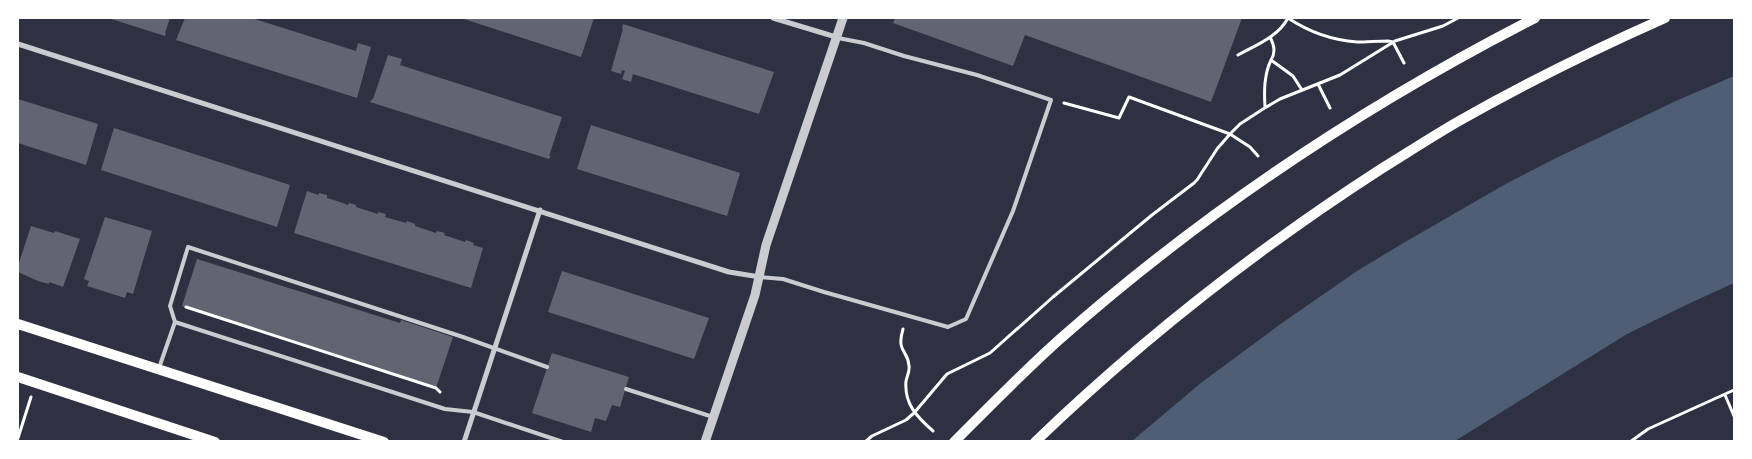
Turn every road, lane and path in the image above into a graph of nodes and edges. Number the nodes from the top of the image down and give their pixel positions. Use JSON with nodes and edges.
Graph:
{"nodes":[{"id":1,"x":772,"y":18,"type":"edge"},
{"id":2,"x":843,"y":18,"type":"edge"},
{"id":3,"x":1288,"y":18,"type":"edge"},
{"id":4,"x":1458,"y":18,"type":"edge"},
{"id":5,"x":1534,"y":18,"type":"edge"},
{"id":6,"x":1665,"y":18,"type":"edge"},
{"id":7,"x":836,"y":37,"type":"junction"},
{"id":8,"x":1270,"y":37,"type":"junction"},
{"id":9,"x":1393,"y":42,"type":"junction"},
{"id":10,"x":18,"y":44,"type":"edge"},
{"id":11,"x":1238,"y":55,"type":"dead end"},
{"id":12,"x":1272,"y":60,"type":"junction"},
{"id":13,"x":1404,"y":63,"type":"dead end"},
{"id":14,"x":1318,"y":84,"type":"junction"},
{"id":15,"x":1302,"y":90,"type":"junction"},
{"id":16,"x":1051,"y":100,"type":"junction"},
{"id":17,"x":1265,"y":107,"type":"junction"},
{"id":18,"x":1330,"y":108,"type":"dead end"},
{"id":19,"x":1230,"y":134,"type":"junction"},
{"id":20,"x":1258,"y":156,"type":"dead end"},
{"id":21,"x":540,"y":210,"type":"junction"},
{"id":22,"x":760,"y":277,"type":"junction"},
{"id":23,"x":182,"y":306,"type":"dead end"},
{"id":24,"x":175,"y":322,"type":"junction"},
{"id":25,"x":18,"y":324,"type":"edge"},
{"id":26,"x":903,"y":331,"type":"dead end"},
{"id":27,"x":494,"y":349,"type":"junction"},
{"id":28,"x":547,"y":367,"type":"dead end"},
{"id":29,"x":159,"y":369,"type":"junction"},
{"id":30,"x":18,"y":377,"type":"edge"},
{"id":31,"x":436,"y":388,"type":"dead end"},
{"id":32,"x":626,"y":389,"type":"dead end"},
{"id":33,"x":1734,"y":390,"type":"edge"},
{"id":34,"x":1724,"y":395,"type":"junction"},
{"id":35,"x":29,"y":404,"type":"dead end"},
{"id":36,"x":473,"y":412,"type":"junction"},
{"id":37,"x":914,"y":413,"type":"junction"},
{"id":38,"x":1734,"y":416,"type":"edge"},
{"id":39,"x":713,"y":417,"type":"junction"},
{"id":40,"x":932,"y":431,"type":"dead end"},
{"id":41,"x":18,"y":438,"type":"edge"},
{"id":42,"x":215,"y":442,"type":"edge"},
{"id":43,"x":384,"y":442,"type":"edge"},
{"id":44,"x":464,"y":442,"type":"edge"},
{"id":45,"x":563,"y":442,"type":"edge"},
{"id":46,"x":705,"y":442,"type":"edge"},
{"id":47,"x":865,"y":442,"type":"edge"},
{"id":48,"x":954,"y":442,"type":"edge"},
{"id":49,"x":1035,"y":442,"type":"edge"},
{"id":50,"x":1630,"y":442,"type":"edge"}],
"edges":[{"from":1,"to":7,"type":"street"},
{"from":2,"to":7,"type":"street"},
{"from":3,"to":8,"type":"path"},
{"from":3,"to":9,"type":"path"},
{"from":4,"to":9,"type":"path"},
{"from":5,"to":48,"type":"main road"},
{"from":6,"to":49,"type":"main road"},
{"from":7,"to":16,"type":"lane"},
{"from":7,"to":22,"type":"street"},
{"from":8,"to":11,"type":"path"},
{"from":8,"to":12,"type":"path"},
{"from":9,"to":13,"type":"path"},
{"from":9,"to":14,"type":"path"},
{"from":10,"to":21,"type":"street"},
{"from":12,"to":15,"type":"path"},
{"from":12,"to":17,"type":"path"},
{"from":14,"to":15,"type":"path"},
{"from":14,"to":18,"type":"path"},
{"from":15,"to":17,"type":"path"},
{"from":16,"to":19,"type":"path"},
{"from":16,"to":22,"type":"lane"},
{"from":17,"to":19,"type":"path"},
{"from":19,"to":20,"type":"path"},
{"from":19,"to":37,"type":"path"},
{"from":21,"to":22,"type":"street"},
{"from":21,"to":27,"type":"street"},
{"from":22,"to":39,"type":"street"},
{"from":23,"to":31,"type":"path"},
{"from":24,"to":27,"type":"lane"},
{"from":24,"to":29,"type":"lane"},
{"from":24,"to":36,"type":"lane"},
{"from":25,"to":29,"type":"main road"},
{"from":26,"to":37,"type":"path"},
{"from":27,"to":28,"type":"lane"},
{"from":27,"to":36,"type":"street"},
{"from":29,"to":43,"type":"main road"},
{"from":30,"to":42,"type":"main road"},
{"from":32,"to":39,"type":"lane"},
{"from":33,"to":34,"type":"path"},
{"from":34,"to":38,"type":"path"},
{"from":34,"to":50,"type":"path"},
{"from":35,"to":41,"type":"path"},
{"from":36,"to":44,"type":"street"},
{"from":36,"to":45,"type":"lane"},
{"from":37,"to":40,"type":"path"},
{"from":37,"to":47,"type":"path"},
{"from":39,"to":46,"type":"street"}]}
